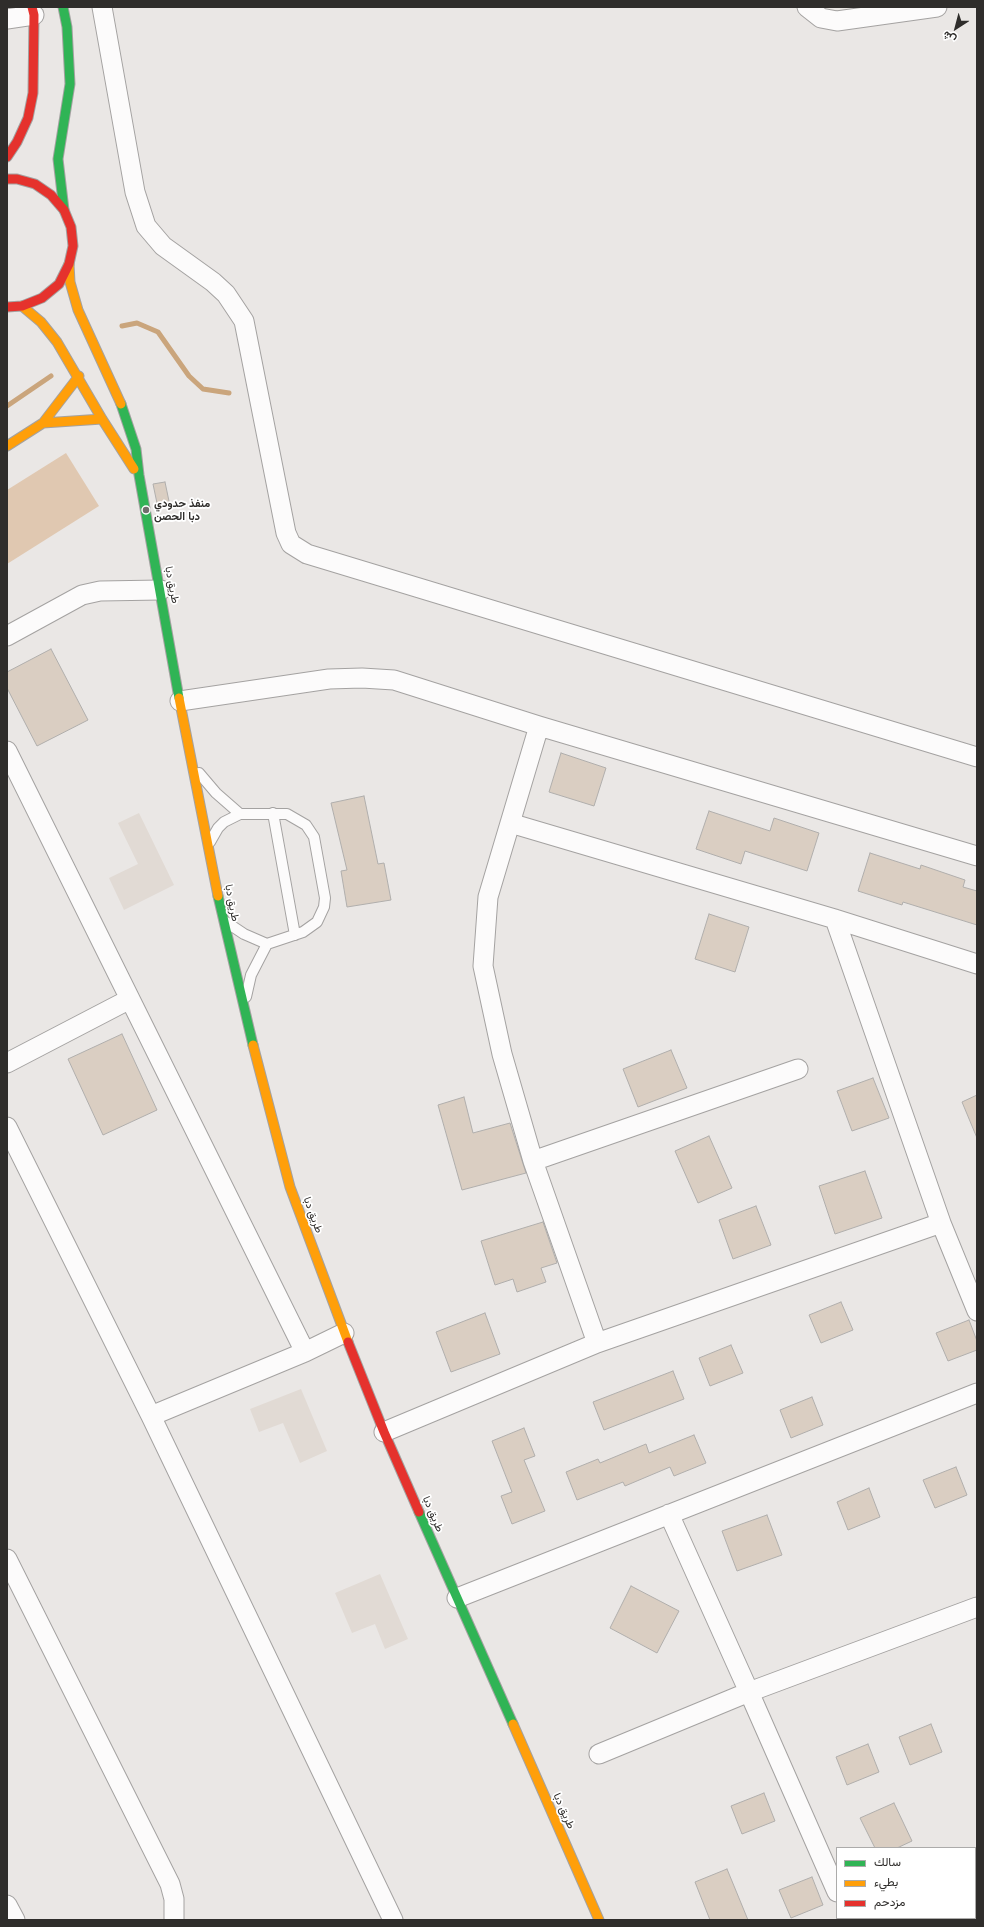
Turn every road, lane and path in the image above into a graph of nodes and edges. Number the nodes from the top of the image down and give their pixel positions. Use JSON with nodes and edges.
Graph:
{"nodes":[{"id":1,"x":63,"y":7,"type":"edge"},
{"id":2,"x":69,"y":7,"type":"edge"},
{"id":3,"x":102,"y":7,"type":"edge"},
{"id":4,"x":807,"y":7,"type":"edge"},
{"id":5,"x":937,"y":7,"type":"edge"},
{"id":6,"x":33,"y":11,"type":"edge"},
{"id":7,"x":7,"y":19,"type":"edge"},
{"id":8,"x":67,"y":27,"type":"junction"},
{"id":9,"x":7,"y":157,"type":"edge"},
{"id":10,"x":7,"y":179,"type":"edge"},
{"id":11,"x":64,"y":210,"type":"junction"},
{"id":12,"x":69,"y":264,"type":"junction"},
{"id":13,"x":22,"y":306,"type":"junction"},
{"id":14,"x":7,"y":307,"type":"edge"},
{"id":15,"x":79,"y":376,"type":"junction"},
{"id":16,"x":112,"y":414,"type":"junction"},
{"id":17,"x":43,"y":423,"type":"junction"},
{"id":18,"x":7,"y":446,"type":"edge"},
{"id":19,"x":138,"y":475,"type":"junction"},
{"id":20,"x":161,"y":590,"type":"junction"},
{"id":21,"x":7,"y":636,"type":"edge"},
{"id":22,"x":180,"y":701,"type":"junction"},
{"id":23,"x":539,"y":726,"type":"junction"},
{"id":24,"x":7,"y":751,"type":"edge"},
{"id":25,"x":977,"y":757,"type":"edge"},
{"id":26,"x":195,"y":769,"type":"junction"},
{"id":27,"x":273,"y":813,"type":"junction"},
{"id":28,"x":240,"y":814,"type":"junction"},
{"id":29,"x":510,"y":823,"type":"junction"},
{"id":30,"x":209,"y":844,"type":"junction"},
{"id":31,"x":977,"y":856,"type":"edge"},
{"id":32,"x":835,"y":919,"type":"junction"},
{"id":33,"x":223,"y":920,"type":"junction"},
{"id":34,"x":295,"y":935,"type":"junction"},
{"id":35,"x":267,"y":944,"type":"junction"},
{"id":36,"x":977,"y":964,"type":"edge"},
{"id":37,"x":130,"y":999,"type":"junction"},
{"id":38,"x":244,"y":1009,"type":"junction"},
{"id":39,"x":7,"y":1063,"type":"edge"},
{"id":40,"x":798,"y":1069,"type":"dead end"},
{"id":41,"x":7,"y":1127,"type":"edge"},
{"id":42,"x":533,"y":1161,"type":"junction"},
{"id":43,"x":941,"y":1223,"type":"junction"},
{"id":44,"x":977,"y":1311,"type":"edge"},
{"id":45,"x":344,"y":1333,"type":"junction"},
{"id":46,"x":597,"y":1343,"type":"junction"},
{"id":47,"x":305,"y":1352,"type":"junction"},
{"id":48,"x":977,"y":1393,"type":"edge"},
{"id":49,"x":151,"y":1416,"type":"junction"},
{"id":50,"x":384,"y":1432,"type":"junction"},
{"id":51,"x":669,"y":1514,"type":"junction"},
{"id":52,"x":7,"y":1559,"type":"edge"},
{"id":53,"x":456,"y":1598,"type":"junction"},
{"id":54,"x":977,"y":1608,"type":"edge"},
{"id":55,"x":748,"y":1692,"type":"junction"},
{"id":56,"x":599,"y":1754,"type":"dead end"},
{"id":57,"x":836,"y":1890,"type":"edge"},
{"id":58,"x":7,"y":1904,"type":"edge"},
{"id":59,"x":15,"y":1920,"type":"edge"},
{"id":60,"x":174,"y":1920,"type":"edge"},
{"id":61,"x":392,"y":1920,"type":"edge"},
{"id":62,"x":599,"y":1920,"type":"edge"}],
"edges":[{"from":1,"to":8,"type":"main road"},
{"from":2,"to":8,"type":"main road"},
{"from":3,"to":25,"type":"street"},
{"from":4,"to":5,"type":"street"},
{"from":6,"to":7,"type":"street"},
{"from":6,"to":9,"type":"main road"},
{"from":8,"to":11,"type":"main road"},
{"from":10,"to":11,"type":"main road"},
{"from":11,"to":12,"type":"main road"},
{"from":12,"to":13,"type":"main road"},
{"from":12,"to":16,"type":"main road","name":"طريق دبا"},
{"from":13,"to":14,"type":"main road"},
{"from":13,"to":15,"type":"main road","name":"طريق دبا"},
{"from":15,"to":16,"type":"main road","name":"طريق دبا"},
{"from":15,"to":17,"type":"main road"},
{"from":16,"to":17,"type":"main road"},
{"from":16,"to":19,"type":"main road","name":"طريق دبا"},
{"from":16,"to":19,"type":"main road","name":"طريق دبا"},
{"from":17,"to":18,"type":"main road"},
{"from":19,"to":20,"type":"main road","name":"طريق دبا"},
{"from":20,"to":21,"type":"street"},
{"from":20,"to":22,"type":"main road","name":"طريق دبا"},
{"from":22,"to":23,"type":"street"},
{"from":22,"to":26,"type":"main road","name":"طريق دبا"},
{"from":23,"to":29,"type":"street"},
{"from":23,"to":31,"type":"street"},
{"from":24,"to":37,"type":"street"},
{"from":26,"to":28,"type":"lane"},
{"from":26,"to":30,"type":"main road","name":"طريق دبا"},
{"from":27,"to":28,"type":"lane"},
{"from":27,"to":34,"type":"lane"},
{"from":27,"to":34,"type":"lane"},
{"from":28,"to":30,"type":"lane"},
{"from":29,"to":32,"type":"street"},
{"from":29,"to":42,"type":"street"},
{"from":30,"to":33,"type":"main road","name":"طريق دبا"},
{"from":32,"to":36,"type":"street"},
{"from":32,"to":43,"type":"street"},
{"from":33,"to":35,"type":"lane"},
{"from":33,"to":38,"type":"main road","name":"طريق دبا"},
{"from":34,"to":35,"type":"lane"},
{"from":35,"to":38,"type":"lane"},
{"from":37,"to":39,"type":"street"},
{"from":37,"to":47,"type":"street"},
{"from":38,"to":45,"type":"main road","name":"طريق دبا"},
{"from":40,"to":42,"type":"street"},
{"from":41,"to":49,"type":"street"},
{"from":42,"to":46,"type":"street"},
{"from":43,"to":44,"type":"street"},
{"from":43,"to":46,"type":"street"},
{"from":45,"to":47,"type":"street"},
{"from":45,"to":50,"type":"main road","name":"طريق دبا"},
{"from":46,"to":50,"type":"street"},
{"from":47,"to":49,"type":"street"},
{"from":48,"to":51,"type":"street"},
{"from":49,"to":61,"type":"street"},
{"from":50,"to":53,"type":"main road","name":"طريق دبا"},
{"from":51,"to":53,"type":"street"},
{"from":51,"to":55,"type":"street"},
{"from":52,"to":60,"type":"street"},
{"from":53,"to":62,"type":"main road","name":"طريق دبا"},
{"from":54,"to":55,"type":"street"},
{"from":55,"to":56,"type":"street"},
{"from":55,"to":57,"type":"street"},
{"from":58,"to":59,"type":"street"}]}
